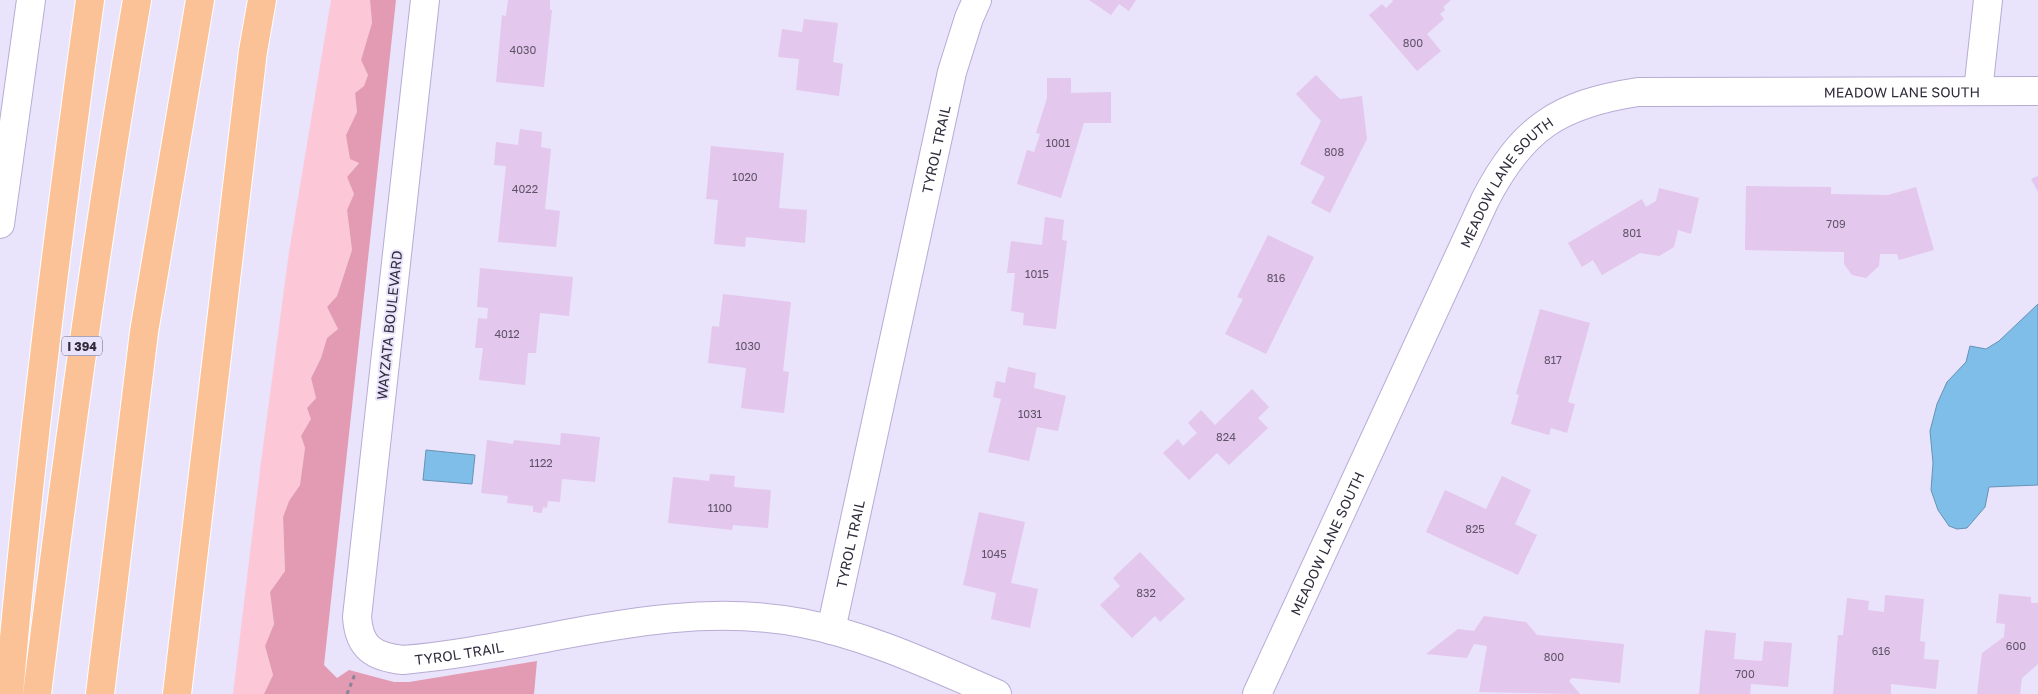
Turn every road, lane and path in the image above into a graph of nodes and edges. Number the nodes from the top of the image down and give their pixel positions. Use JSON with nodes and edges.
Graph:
{"nodes":[{"id":1,"x":31,"y":0,"type":"edge"},
{"id":2,"x":90,"y":0,"type":"edge"},
{"id":3,"x":136,"y":0,"type":"edge"},
{"id":4,"x":195,"y":0,"type":"edge"},
{"id":5,"x":200,"y":0,"type":"edge"},
{"id":6,"x":262,"y":0,"type":"edge"},
{"id":7,"x":275,"y":0,"type":"edge"},
{"id":8,"x":425,"y":0,"type":"edge"},
{"id":9,"x":977,"y":0,"type":"edge"},
{"id":10,"x":1988,"y":0,"type":"edge"},
{"id":11,"x":190,"y":51,"type":"junction"},
{"id":12,"x":253,"y":51,"type":"junction"},
{"id":13,"x":1978,"y":91,"type":"junction"},
{"id":14,"x":2038,"y":91,"type":"edge"},
{"id":15,"x":0,"y":224,"type":"edge"},
{"id":16,"x":831,"y":630,"type":"junction"},
{"id":17,"x":367,"y":647,"type":"joint"},
{"id":18,"x":9,"y":694,"type":"edge"},
{"id":19,"x":37,"y":694,"type":"edge"},
{"id":20,"x":100,"y":694,"type":"edge"},
{"id":21,"x":177,"y":694,"type":"edge"},
{"id":22,"x":997,"y":694,"type":"edge"},
{"id":23,"x":1257,"y":694,"type":"edge"}],
"edges":[{"from":1,"to":15,"type":"street"},
{"from":2,"to":18,"type":"highway"},
{"from":3,"to":19,"type":"highway","number":"I 394"},
{"from":4,"to":11,"type":"highway"},
{"from":5,"to":11,"type":"highway"},
{"from":6,"to":12,"type":"highway"},
{"from":7,"to":12,"type":"highway"},
{"from":8,"to":17,"type":"street","name":"WAYZATA BOULEVARD"},
{"from":9,"to":16,"type":"street","name":"TYROL TRAIL"},
{"from":10,"to":13,"type":"street"},
{"from":11,"to":20,"type":"highway"},
{"from":12,"to":21,"type":"highway"},
{"from":13,"to":14,"type":"street","name":"MEADOW LANE SOUTH"},
{"from":13,"to":23,"type":"street","name":"MEADOW LANE SOUTH"},
{"from":16,"to":17,"type":"street","name":"TYROL TRAIL"},
{"from":16,"to":22,"type":"street"}]}
